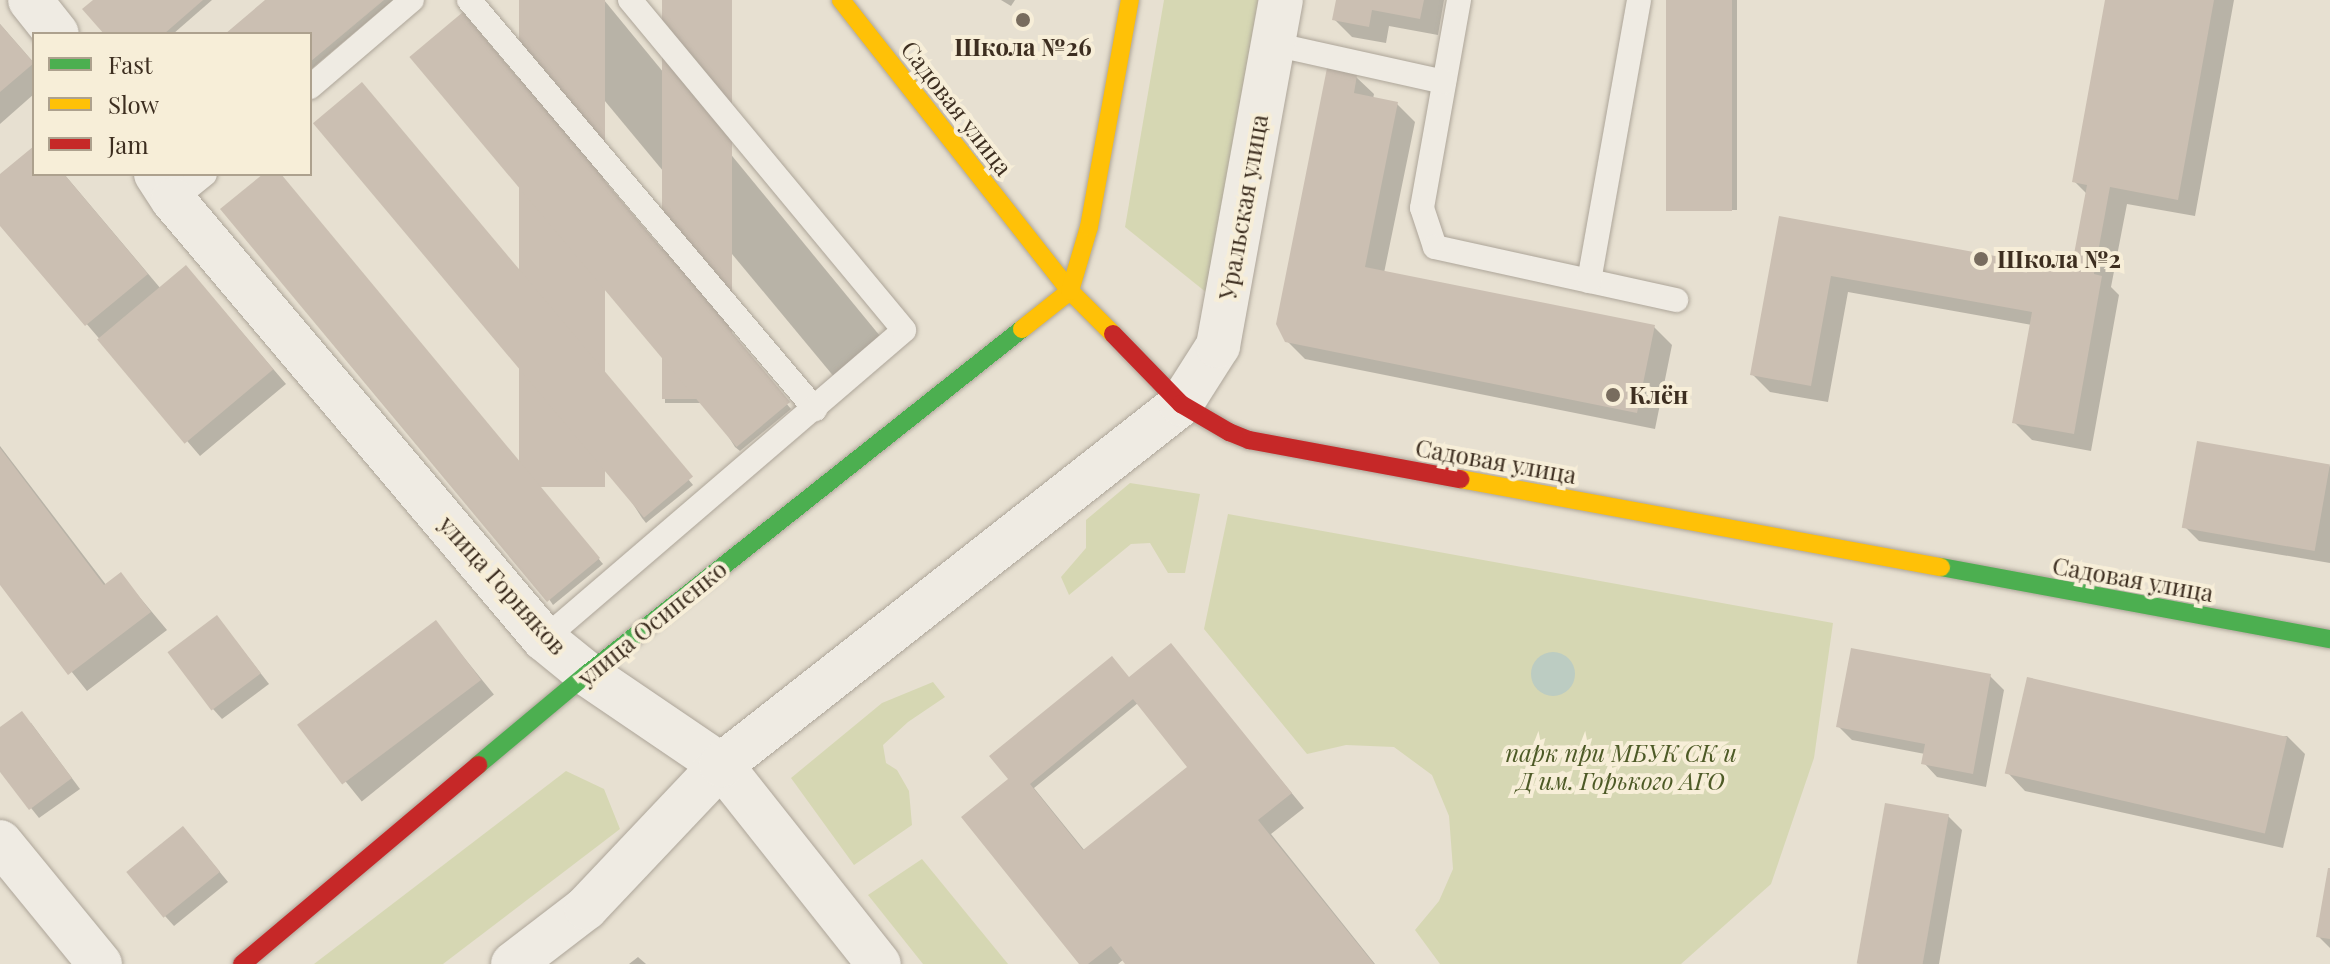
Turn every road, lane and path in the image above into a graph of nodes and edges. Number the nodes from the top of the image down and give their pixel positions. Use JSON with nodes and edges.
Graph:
{"nodes":[{"id":1,"x":30,"y":0,"type":"edge"},
{"id":2,"x":412,"y":0,"type":"edge"},
{"id":3,"x":469,"y":0,"type":"edge"},
{"id":4,"x":630,"y":0,"type":"edge"},
{"id":5,"x":841,"y":0,"type":"edge"},
{"id":6,"x":1130,"y":0,"type":"edge"},
{"id":7,"x":1281,"y":0,"type":"edge"},
{"id":8,"x":1459,"y":0,"type":"edge"},
{"id":9,"x":1639,"y":0,"type":"edge"},
{"id":10,"x":55,"y":32,"type":"edge"},
{"id":11,"x":1273,"y":44,"type":"junction"},
{"id":12,"x":1444,"y":82,"type":"junction"},
{"id":13,"x":312,"y":85,"type":"edge"},
{"id":14,"x":178,"y":183,"type":"edge"},
{"id":15,"x":1589,"y":281,"type":"junction"},
{"id":16,"x":1070,"y":291,"type":"junction"},
{"id":17,"x":1676,"y":300,"type":"dead end"},
{"id":18,"x":1181,"y":404,"type":"junction"},
{"id":19,"x":815,"y":409,"type":"junction"},
{"id":20,"x":544,"y":639,"type":"junction"},
{"id":21,"x":2330,"y":639,"type":"edge"},
{"id":22,"x":587,"y":674,"type":"junction"},
{"id":23,"x":721,"y":765,"type":"junction"},
{"id":24,"x":0,"y":842,"type":"edge"},
{"id":25,"x":100,"y":964,"type":"edge"},
{"id":26,"x":242,"y":964,"type":"edge"},
{"id":27,"x":513,"y":964,"type":"edge"},
{"id":28,"x":879,"y":964,"type":"edge"}],
"edges":[{"from":1,"to":10,"type":"street"},
{"from":2,"to":13,"type":"lane"},
{"from":3,"to":19,"type":"lane"},
{"from":4,"to":19,"type":"lane"},
{"from":5,"to":16,"type":"street","name":"Садовая улица"},
{"from":6,"to":16,"type":"street"},
{"from":7,"to":11,"type":"street","name":"Уральская улица"},
{"from":8,"to":12,"type":"lane"},
{"from":9,"to":15,"type":"lane"},
{"from":11,"to":12,"type":"lane"},
{"from":11,"to":18,"type":"street","name":"Уральская улица"},
{"from":12,"to":15,"type":"lane"},
{"from":14,"to":20,"type":"street","name":"улица Горняков"},
{"from":15,"to":17,"type":"lane"},
{"from":16,"to":18,"type":"street","name":"Садовая улица"},
{"from":16,"to":22,"type":"street","name":"улица Осипенко"},
{"from":18,"to":21,"type":"street","name":"Садовая улица"},
{"from":18,"to":23,"type":"street"},
{"from":19,"to":20,"type":"lane"},
{"from":20,"to":22,"type":"street","name":"улица Горняков"},
{"from":22,"to":23,"type":"street","name":"улица Горняков"},
{"from":22,"to":26,"type":"street","name":"улица Осипенко"},
{"from":23,"to":27,"type":"street"},
{"from":23,"to":28,"type":"street","name":"улица Горняков"},
{"from":24,"to":25,"type":"street"}]}
